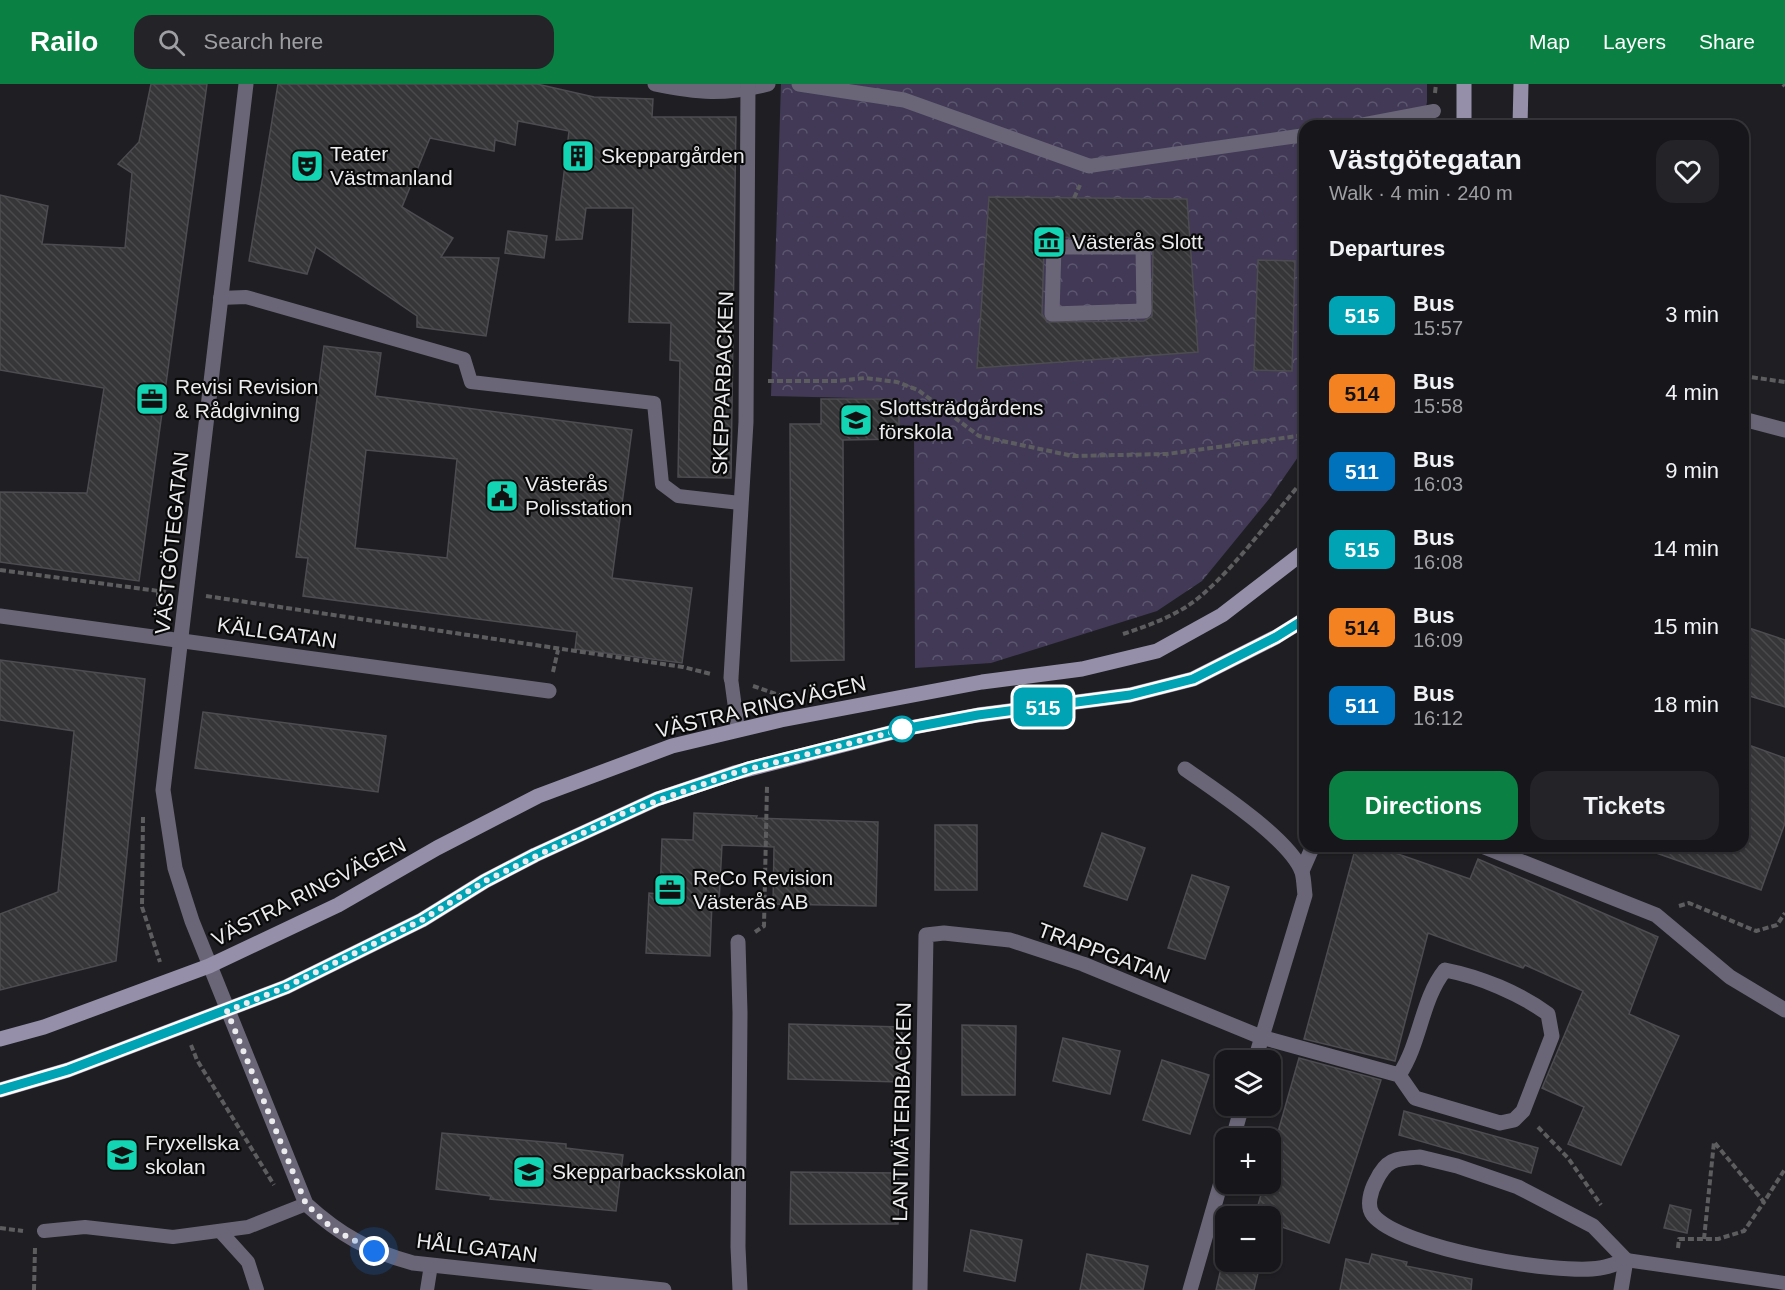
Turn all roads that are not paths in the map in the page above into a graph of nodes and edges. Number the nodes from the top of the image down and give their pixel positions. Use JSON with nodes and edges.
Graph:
{"nodes":[{"id":1,"x":246,"y":84,"type":"edge"},
{"id":2,"x":655,"y":84,"type":"edge"},
{"id":3,"x":768,"y":84,"type":"edge"},
{"id":4,"x":799,"y":84,"type":"edge"},
{"id":5,"x":1464,"y":84,"type":"edge"},
{"id":6,"x":1521,"y":84,"type":"edge"},
{"id":7,"x":748,"y":87,"type":"edge"},
{"id":8,"x":1434,"y":111,"type":"dead end"},
{"id":9,"x":1387,"y":120,"type":"edge"},
{"id":10,"x":1464,"y":120,"type":"edge"},
{"id":11,"x":1520,"y":120,"type":"edge"},
{"id":12,"x":1299,"y":136,"type":"edge"},
{"id":13,"x":1089,"y":166,"type":"joint"},
{"id":14,"x":220,"y":298,"type":"junction"},
{"id":15,"x":1052,"y":314,"type":"joint"},
{"id":16,"x":1749,"y":421,"type":"edge"},
{"id":17,"x":1785,"y":430,"type":"edge"},
{"id":18,"x":740,"y":503,"type":"junction"},
{"id":19,"x":1299,"y":556,"type":"edge"},
{"id":20,"x":0,"y":616,"type":"edge"},
{"id":21,"x":1299,"y":623,"type":"edge"},
{"id":22,"x":182,"y":642,"type":"junction"},
{"id":23,"x":731,"y":678,"type":"joint"},
{"id":24,"x":549,"y":691,"type":"dead end"},
{"id":25,"x":738,"y":730,"type":"junction"},
{"id":26,"x":1185,"y":769,"type":"dead end"},
{"id":27,"x":1310,"y":852,"type":"edge"},
{"id":28,"x":1497,"y":852,"type":"edge"},
{"id":29,"x":1302,"y":871,"type":"junction"},
{"id":30,"x":926,"y":935,"type":"joint"},
{"id":31,"x":738,"y":942,"type":"road end"},
{"id":32,"x":209,"y":966,"type":"junction"},
{"id":33,"x":1785,"y":1010,"type":"edge"},
{"id":34,"x":227,"y":1011,"type":"junction"},
{"id":35,"x":1261,"y":1037,"type":"junction"},
{"id":36,"x":0,"y":1039,"type":"edge"},
{"id":37,"x":1258,"y":1050,"type":"edge"},
{"id":38,"x":1399,"y":1074,"type":"junction"},
{"id":39,"x":0,"y":1090,"type":"edge"},
{"id":40,"x":1218,"y":1194,"type":"edge"},
{"id":41,"x":306,"y":1204,"type":"junction"},
{"id":42,"x":44,"y":1231,"type":"dead end"},
{"id":43,"x":220,"y":1231,"type":"junction"},
{"id":44,"x":1626,"y":1260,"type":"junction"},
{"id":45,"x":431,"y":1265,"type":"junction"},
{"id":46,"x":1785,"y":1283,"type":"edge"},
{"id":47,"x":257,"y":1290,"type":"edge"},
{"id":48,"x":428,"y":1290,"type":"edge"},
{"id":49,"x":664,"y":1290,"type":"edge"},
{"id":50,"x":740,"y":1290,"type":"edge"},
{"id":51,"x":920,"y":1290,"type":"edge"},
{"id":52,"x":1190,"y":1290,"type":"edge"},
{"id":53,"x":1621,"y":1290,"type":"edge"}],
"edges":[{"from":1,"to":14,"type":"street","name":"VÄSTGÖTEGATAN"},
{"from":2,"to":7,"type":"street"},
{"from":3,"to":7,"type":"street"},
{"from":4,"to":13,"type":"street"},
{"from":5,"to":10,"type":"main road"},
{"from":6,"to":11,"type":"main road"},
{"from":7,"to":18,"type":"street","name":"SKEPPARBACKEN"},
{"from":8,"to":9,"type":"lane"},
{"from":12,"to":13,"type":"lane"},
{"from":14,"to":18,"type":"lane"},
{"from":14,"to":22,"type":"street","name":"VÄSTGÖTEGATAN"},
{"from":15,"to":15,"type":"street"},
{"from":16,"to":17,"type":"street"},
{"from":18,"to":23,"type":"street","name":"SKEPPARBACKEN"},
{"from":19,"to":25,"type":"main road","name":"VÄSTRA RINGVÄGEN"},
{"from":20,"to":22,"type":"street","name":"KÄLLGATAN"},
{"from":21,"to":34,"type":"main road"},
{"from":22,"to":24,"type":"street","name":"KÄLLGATAN"},
{"from":22,"to":32,"type":"street","name":"VÄSTGÖTEGATAN"},
{"from":23,"to":25,"type":"lane"},
{"from":25,"to":32,"type":"main road","name":"VÄSTRA RINGVÄGEN"},
{"from":26,"to":29,"type":"street"},
{"from":27,"to":29,"type":"street"},
{"from":28,"to":33,"type":"street"},
{"from":29,"to":35,"type":"street"},
{"from":30,"to":35,"type":"street","name":"TRAPPGATAN"},
{"from":30,"to":51,"type":"street","name":"LANTMÄTERIBACKEN"},
{"from":31,"to":50,"type":"street"},
{"from":32,"to":34,"type":"street","name":"HÅLLGATAN"},
{"from":32,"to":36,"type":"main road","name":"VÄSTRA RINGVÄGEN"},
{"from":34,"to":39,"type":"main road"},
{"from":34,"to":41,"type":"street","name":"HÅLLGATAN"},
{"from":35,"to":37,"type":"street"},
{"from":35,"to":38,"type":"street","name":"TRAPPGATAN"},
{"from":38,"to":38,"type":"street"},
{"from":40,"to":52,"type":"street"},
{"from":41,"to":43,"type":"lane"},
{"from":41,"to":45,"type":"street","name":"HÅLLGATAN"},
{"from":42,"to":43,"type":"lane"},
{"from":43,"to":47,"type":"lane"},
{"from":44,"to":44,"type":"street"},
{"from":44,"to":46,"type":"lane"},
{"from":44,"to":53,"type":"street"},
{"from":45,"to":48,"type":"lane"},
{"from":45,"to":49,"type":"street","name":"HÅLLGATAN"}]}
